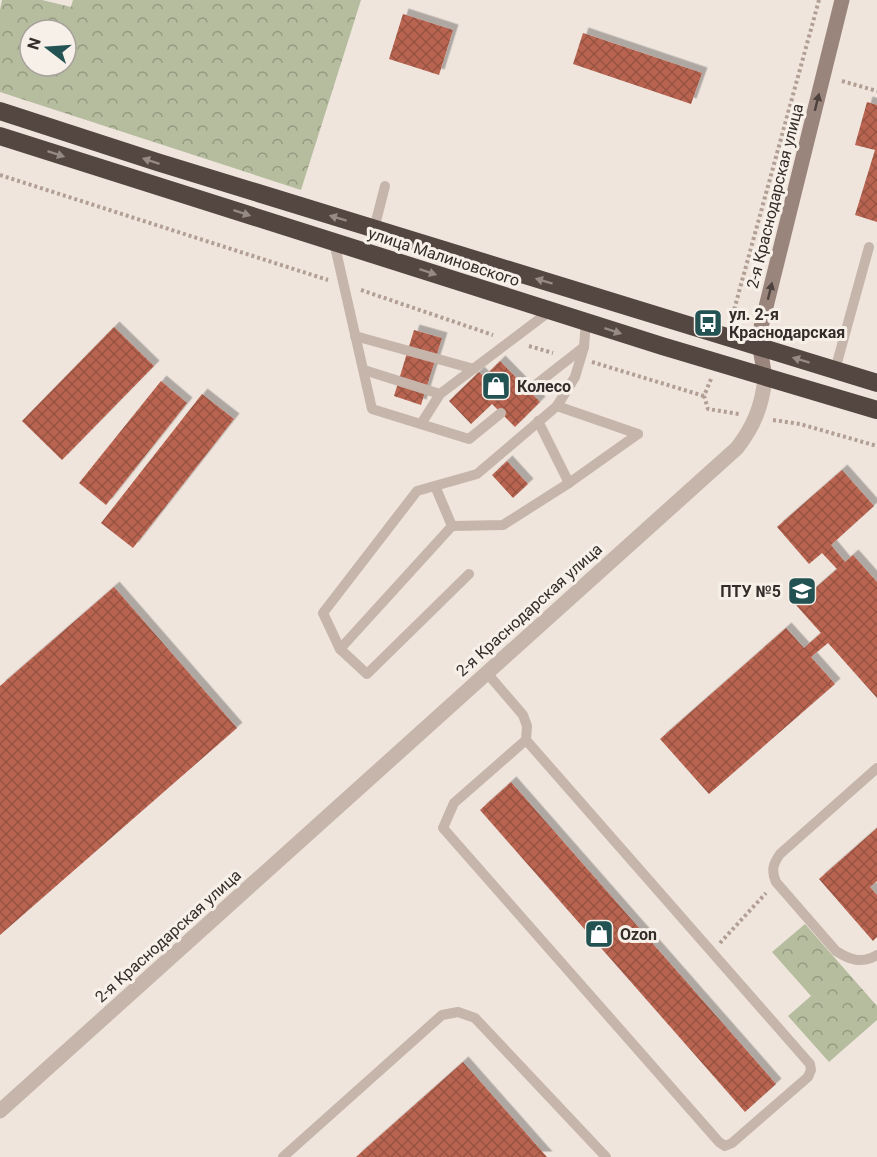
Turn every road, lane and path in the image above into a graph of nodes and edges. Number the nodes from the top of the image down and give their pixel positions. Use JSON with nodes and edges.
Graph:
{"nodes":[{"id":1,"x":819,"y":0,"type":"edge"},
{"id":2,"x":842,"y":0,"type":"edge"},
{"id":3,"x":842,"y":81,"type":"dead end"},
{"id":4,"x":877,"y":91,"type":"edge"},
{"id":5,"x":0,"y":111,"type":"edge"},
{"id":6,"x":0,"y":136,"type":"edge"},
{"id":7,"x":385,"y":186,"type":"dead end"},
{"id":8,"x":375,"y":229,"type":"junction"},
{"id":9,"x":334,"y":242,"type":"junction"},
{"id":10,"x":869,"y":247,"type":"dead end"},
{"id":11,"x":550,"y":311,"type":"junction"},
{"id":12,"x":732,"y":317,"type":"dead end"},
{"id":13,"x":586,"y":322,"type":"junction"},
{"id":14,"x":355,"y":336,"type":"junction"},
{"id":15,"x":584,"y":347,"type":"junction"},
{"id":16,"x":760,"y":348,"type":"junction"},
{"id":17,"x":474,"y":369,"type":"junction"},
{"id":18,"x":364,"y":370,"type":"junction"},
{"id":19,"x":835,"y":370,"type":"junction"},
{"id":20,"x":765,"y":378,"type":"junction"},
{"id":21,"x":877,"y":382,"type":"edge"},
{"id":22,"x":529,"y":390,"type":"dead end"},
{"id":23,"x":440,"y":394,"type":"junction"},
{"id":24,"x":704,"y":396,"type":"dead end"},
{"id":25,"x":557,"y":406,"type":"junction"},
{"id":26,"x":708,"y":410,"type":"dead end"},
{"id":27,"x":877,"y":410,"type":"edge"},
{"id":28,"x":501,"y":413,"type":"dead end"},
{"id":29,"x":538,"y":421,"type":"junction"},
{"id":30,"x":421,"y":424,"type":"junction"},
{"id":31,"x":800,"y":424,"type":"dead end"},
{"id":32,"x":877,"y":446,"type":"edge"},
{"id":33,"x":569,"y":483,"type":"junction"},
{"id":34,"x":435,"y":486,"type":"junction"},
{"id":35,"x":452,"y":526,"type":"junction"},
{"id":36,"x":469,"y":574,"type":"dead end"},
{"id":37,"x":340,"y":649,"type":"junction"},
{"id":38,"x":487,"y":673,"type":"junction"},
{"id":39,"x":526,"y":740,"type":"junction"},
{"id":40,"x":877,"y":768,"type":"edge"},
{"id":41,"x":776,"y":882,"type":"junction"},
{"id":42,"x":712,"y":952,"type":"junction"},
{"id":43,"x":877,"y":955,"type":"edge"},
{"id":44,"x":0,"y":1111,"type":"edge"},
{"id":45,"x":283,"y":1157,"type":"edge"},
{"id":46,"x":606,"y":1157,"type":"edge"}],
"edges":[{"from":1,"to":12,"type":"path"},
{"from":16,"to":2,"type":"street","name":"2-я Краснодарская улица","one_way":true},
{"from":3,"to":4,"type":"path"},
{"from":8,"to":5,"type":"highway","name":"улица Малиновского","one_way":true},
{"from":6,"to":9,"type":"highway","name":"улица Малиновского","one_way":true},
{"from":7,"to":8,"type":"lane"},
{"from":16,"to":8,"type":"highway","name":"улица Малиновского","one_way":true},
{"from":9,"to":11,"type":"highway","name":"улица Малиновского","one_way":true},
{"from":9,"to":14,"type":"lane"},
{"from":10,"to":19,"type":"lane"},
{"from":11,"to":13,"type":"highway","name":"улица Малиновского"},
{"from":11,"to":17,"type":"lane"},
{"from":13,"to":15,"type":"lane"},
{"from":13,"to":20,"type":"highway","name":"улица Малиновского","one_way":true},
{"from":14,"to":17,"type":"lane"},
{"from":14,"to":18,"type":"lane"},
{"from":15,"to":22,"type":"lane"},
{"from":15,"to":25,"type":"lane"},
{"from":19,"to":16,"type":"highway","name":"улица Малиновского","one_way":true},
{"from":16,"to":20,"type":"street","name":"2-я Краснодарская улица"},
{"from":17,"to":23,"type":"lane"},
{"from":18,"to":23,"type":"lane"},
{"from":18,"to":30,"type":"lane"},
{"from":19,"to":21,"type":"highway","name":"улица Малиновского"},
{"from":20,"to":27,"type":"highway","name":"улица Малиновского"},
{"from":20,"to":38,"type":"street","name":"2-я Краснодарская улица"},
{"from":23,"to":30,"type":"lane"},
{"from":24,"to":26,"type":"path"},
{"from":25,"to":29,"type":"lane"},
{"from":25,"to":33,"type":"lane"},
{"from":28,"to":30,"type":"lane"},
{"from":29,"to":33,"type":"lane"},
{"from":29,"to":34,"type":"lane"},
{"from":31,"to":32,"type":"path"},
{"from":33,"to":35,"type":"lane"},
{"from":34,"to":35,"type":"lane"},
{"from":34,"to":37,"type":"lane"},
{"from":35,"to":37,"type":"lane"},
{"from":36,"to":37,"type":"lane"},
{"from":38,"to":39,"type":"lane"},
{"from":38,"to":44,"type":"street","name":"2-я Краснодарская улица"},
{"from":39,"to":42,"type":"lane"},
{"from":39,"to":42,"type":"lane"},
{"from":40,"to":41,"type":"lane"},
{"from":41,"to":42,"type":"path"},
{"from":41,"to":43,"type":"lane"},
{"from":45,"to":46,"type":"lane"}]}
